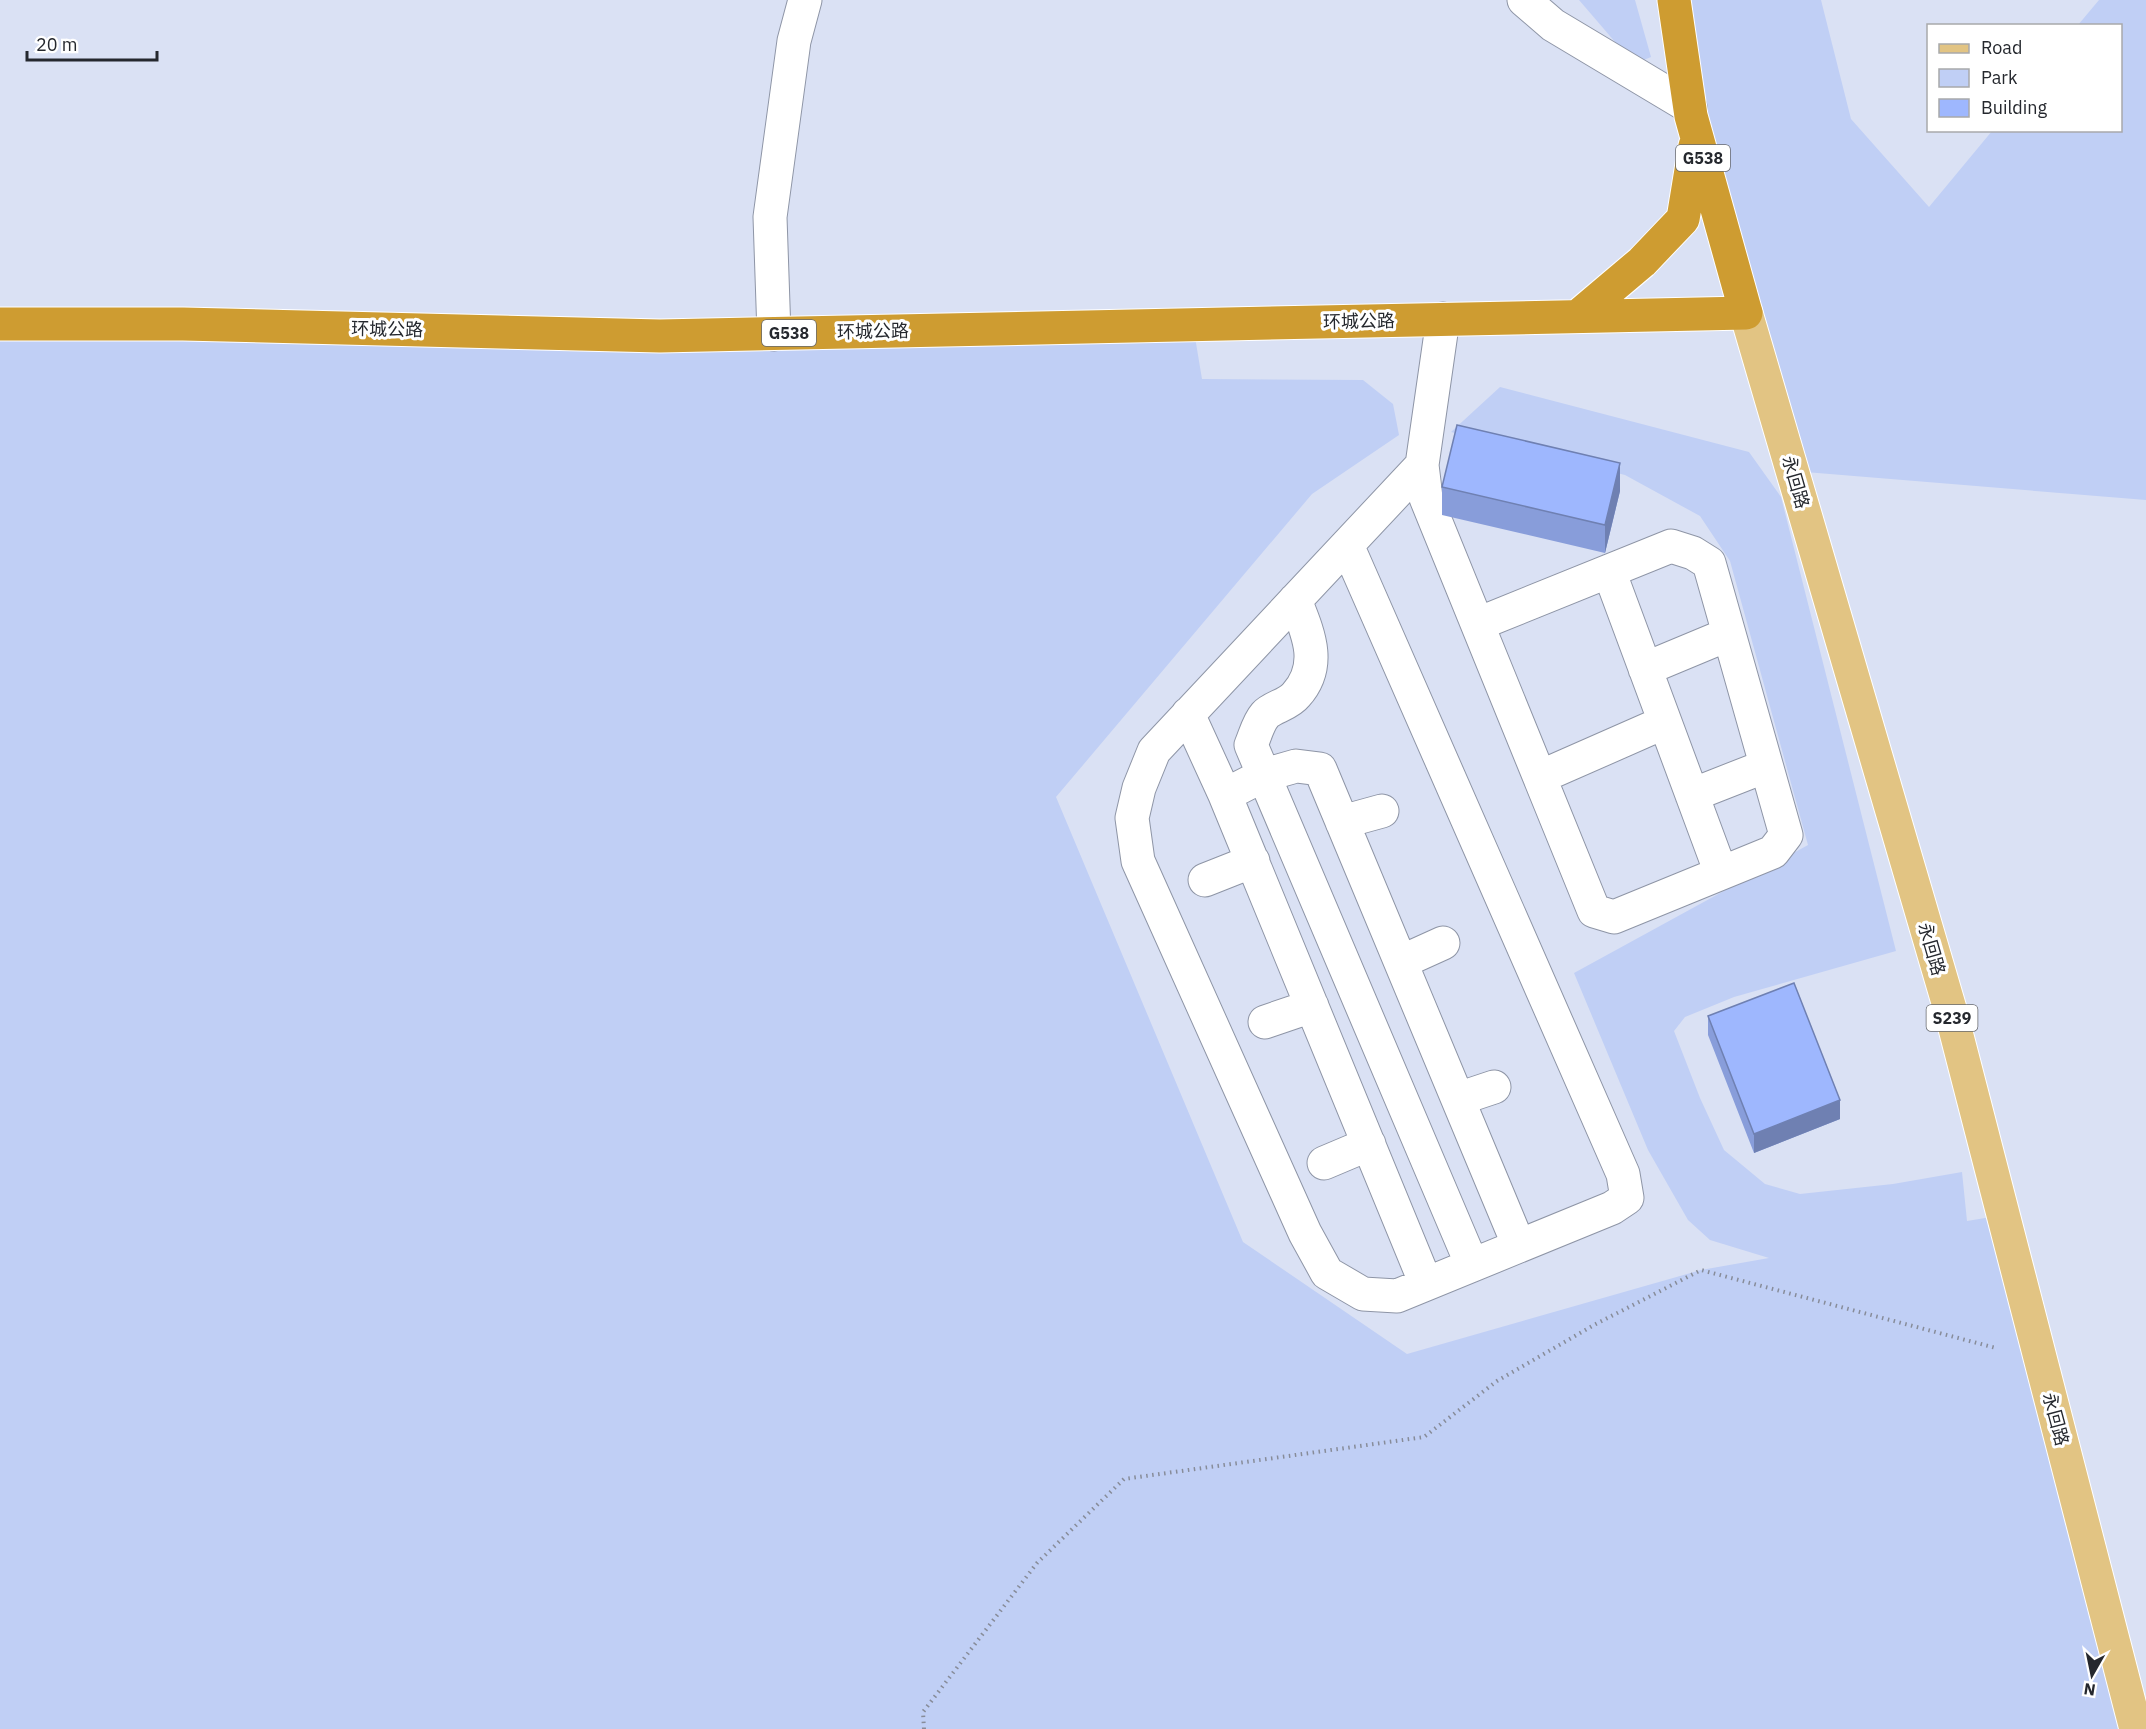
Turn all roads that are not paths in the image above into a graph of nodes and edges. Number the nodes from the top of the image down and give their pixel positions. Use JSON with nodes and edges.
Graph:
{"nodes":[{"id":1,"x":805,"y":0,"type":"edge"},
{"id":2,"x":1524,"y":0,"type":"edge"},
{"id":3,"x":1674,"y":0,"type":"edge"},
{"id":4,"x":1694,"y":122,"type":"junction"},
{"id":5,"x":1746,"y":313,"type":"junction"},
{"id":6,"x":1578,"y":316,"type":"junction"},
{"id":7,"x":1443,"y":319,"type":"junction"},
{"id":8,"x":0,"y":324,"type":"edge"},
{"id":9,"x":774,"y":334,"type":"junction"},
{"id":10,"x":1422,"y":465,"type":"junction"},
{"id":11,"x":1347,"y":545,"type":"junction"},
{"id":12,"x":1609,"y":571,"type":"junction"},
{"id":13,"x":1295,"y":600,"type":"junction"},
{"id":14,"x":1478,"y":624,"type":"junction"},
{"id":15,"x":1729,"y":634,"type":"junction"},
{"id":16,"x":1645,"y":669,"type":"junction"},
{"id":17,"x":1188,"y":714,"type":"junction"},
{"id":18,"x":1665,"y":722,"type":"junction"},
{"id":19,"x":1766,"y":766,"type":"junction"},
{"id":20,"x":1264,"y":775,"type":"junction"},
{"id":21,"x":1540,"y":777,"type":"junction"},
{"id":22,"x":1226,"y":795,"type":"junction"},
{"id":23,"x":1692,"y":795,"type":"junction"},
{"id":24,"x":1382,"y":811,"type":"dead end"},
{"id":25,"x":1342,"y":822,"type":"junction"},
{"id":26,"x":1253,"y":861,"type":"junction"},
{"id":27,"x":1721,"y":873,"type":"junction"},
{"id":28,"x":1205,"y":880,"type":"dead end"},
{"id":29,"x":1443,"y":943,"type":"dead end"},
{"id":30,"x":1401,"y":962,"type":"junction"},
{"id":31,"x":1312,"y":1006,"type":"junction"},
{"id":32,"x":1266,"y":1022,"type":"dead end"},
{"id":33,"x":1494,"y":1086,"type":"dead end"},
{"id":34,"x":1458,"y":1099,"type":"junction"},
{"id":35,"x":1369,"y":1144,"type":"junction"},
{"id":36,"x":1324,"y":1163,"type":"dead end"},
{"id":37,"x":1519,"y":1246,"type":"junction"},
{"id":38,"x":1472,"y":1265,"type":"junction"},
{"id":39,"x":1426,"y":1284,"type":"junction"},
{"id":40,"x":2136,"y":1729,"type":"edge"}],
"edges":[{"from":1,"to":9,"type":"street"},
{"from":2,"to":4,"type":"street"},
{"from":3,"to":4,"type":"highway","number":"G538"},
{"from":4,"to":5,"type":"highway","number":"G538"},
{"from":4,"to":6,"type":"highway"},
{"from":5,"to":6,"type":"highway","name":"环城公路","number":"G538"},
{"from":5,"to":40,"type":"main road","name":"永回路","number":"S239"},
{"from":6,"to":7,"type":"highway","name":"环城公路","number":"G538"},
{"from":7,"to":9,"type":"highway","name":"环城公路","number":"G538"},
{"from":7,"to":10,"type":"street"},
{"from":8,"to":9,"type":"highway","name":"环城公路","number":"G538"},
{"from":10,"to":11,"type":"street"},
{"from":10,"to":14,"type":"street"},
{"from":11,"to":13,"type":"street"},
{"from":11,"to":37,"type":"street"},
{"from":12,"to":14,"type":"street"},
{"from":12,"to":15,"type":"street"},
{"from":12,"to":16,"type":"street"},
{"from":13,"to":17,"type":"street"},
{"from":13,"to":20,"type":"street"},
{"from":14,"to":21,"type":"street"},
{"from":15,"to":16,"type":"street"},
{"from":15,"to":19,"type":"street"},
{"from":16,"to":18,"type":"street"},
{"from":17,"to":22,"type":"street"},
{"from":17,"to":39,"type":"street"},
{"from":18,"to":21,"type":"street"},
{"from":18,"to":23,"type":"street"},
{"from":19,"to":23,"type":"street"},
{"from":19,"to":27,"type":"street"},
{"from":20,"to":22,"type":"street"},
{"from":20,"to":25,"type":"street"},
{"from":20,"to":38,"type":"street"},
{"from":21,"to":27,"type":"street"},
{"from":22,"to":26,"type":"street"},
{"from":23,"to":27,"type":"street"},
{"from":24,"to":25,"type":"street"},
{"from":25,"to":30,"type":"street"},
{"from":26,"to":28,"type":"street"},
{"from":26,"to":31,"type":"street"},
{"from":29,"to":30,"type":"street"},
{"from":30,"to":34,"type":"street"},
{"from":31,"to":32,"type":"street"},
{"from":31,"to":35,"type":"street"},
{"from":33,"to":34,"type":"street"},
{"from":34,"to":37,"type":"street"},
{"from":35,"to":36,"type":"street"},
{"from":35,"to":39,"type":"street"},
{"from":37,"to":38,"type":"street"},
{"from":38,"to":39,"type":"street"}]}
